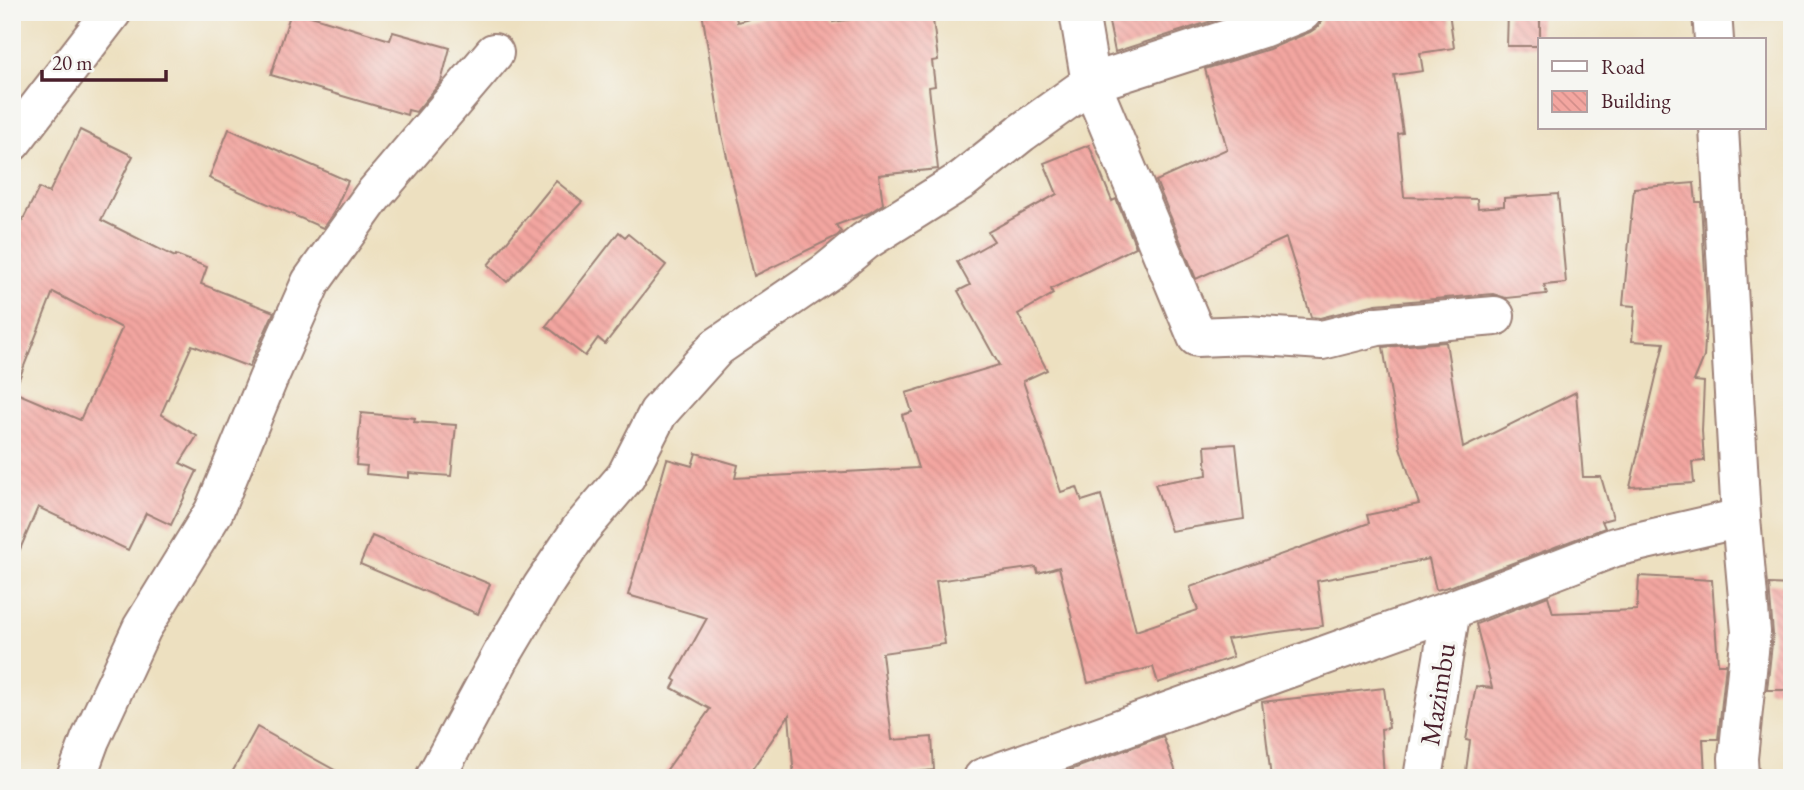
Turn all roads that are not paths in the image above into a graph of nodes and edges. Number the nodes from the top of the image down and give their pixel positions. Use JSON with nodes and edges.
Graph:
{"nodes":[{"id":1,"x":112,"y":12,"type":"edge"},
{"id":2,"x":1079,"y":12,"type":"edge"},
{"id":3,"x":1302,"y":12,"type":"edge"},
{"id":4,"x":1712,"y":12,"type":"edge"},
{"id":5,"x":1714,"y":38,"type":"edge"},
{"id":6,"x":495,"y":53,"type":"dead end"},
{"id":7,"x":1091,"y":83,"type":"junction"},
{"id":8,"x":1719,"y":130,"type":"edge"},
{"id":9,"x":12,"y":142,"type":"edge"},
{"id":10,"x":1495,"y":316,"type":"dead end"},
{"id":11,"x":1741,"y":519,"type":"junction"},
{"id":12,"x":1451,"y":610,"type":"junction"},
{"id":13,"x":76,"y":778,"type":"edge"},
{"id":14,"x":435,"y":778,"type":"edge"},
{"id":15,"x":983,"y":778,"type":"edge"},
{"id":16,"x":1423,"y":778,"type":"edge"},
{"id":17,"x":1738,"y":778,"type":"edge"}],
"edges":[{"from":1,"to":9,"type":"street"},
{"from":2,"to":7,"type":"street"},
{"from":3,"to":7,"type":"street"},
{"from":4,"to":5,"type":"street"},
{"from":6,"to":13,"type":"street"},
{"from":7,"to":10,"type":"street"},
{"from":7,"to":14,"type":"street"},
{"from":8,"to":11,"type":"street"},
{"from":11,"to":12,"type":"street"},
{"from":11,"to":17,"type":"street"},
{"from":12,"to":15,"type":"street"},
{"from":12,"to":16,"type":"street","name":"Mazimbu"}]}
